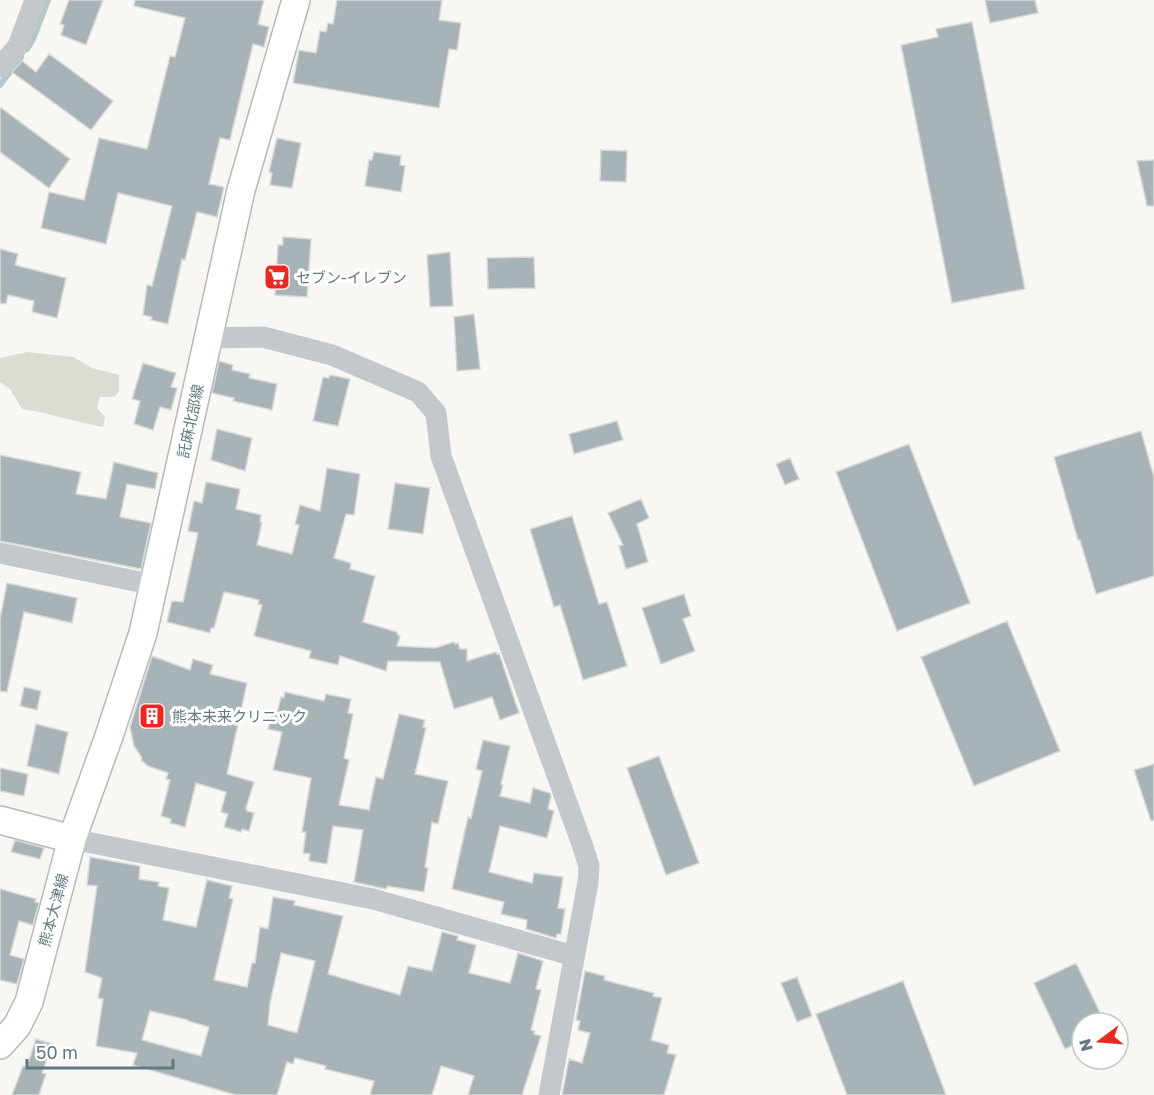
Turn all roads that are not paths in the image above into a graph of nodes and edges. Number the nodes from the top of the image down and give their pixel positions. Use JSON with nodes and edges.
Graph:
{"nodes":[{"id":1,"x":35,"y":0,"type":"edge"},
{"id":2,"x":296,"y":0,"type":"edge"},
{"id":3,"x":0,"y":67,"type":"edge"},
{"id":4,"x":207,"y":338,"type":"junction"},
{"id":5,"x":0,"y":553,"type":"edge"},
{"id":6,"x":154,"y":585,"type":"junction"},
{"id":7,"x":0,"y":820,"type":"edge"},
{"id":8,"x":72,"y":839,"type":"junction"},
{"id":9,"x":574,"y":956,"type":"junction"},
{"id":10,"x":0,"y":1045,"type":"edge"},
{"id":11,"x":549,"y":1095,"type":"edge"}],
"edges":[{"from":1,"to":3,"type":"street"},
{"from":2,"to":4,"type":"main road","name":"託麻北部線"},
{"from":4,"to":6,"type":"main road","name":"託麻北部線"},
{"from":4,"to":9,"type":"street"},
{"from":5,"to":6,"type":"street"},
{"from":6,"to":8,"type":"main road","name":"託麻北部線"},
{"from":7,"to":8,"type":"main road"},
{"from":8,"to":9,"type":"street"},
{"from":8,"to":10,"type":"main road","name":"熊本大津線"},
{"from":9,"to":11,"type":"street"}]}
